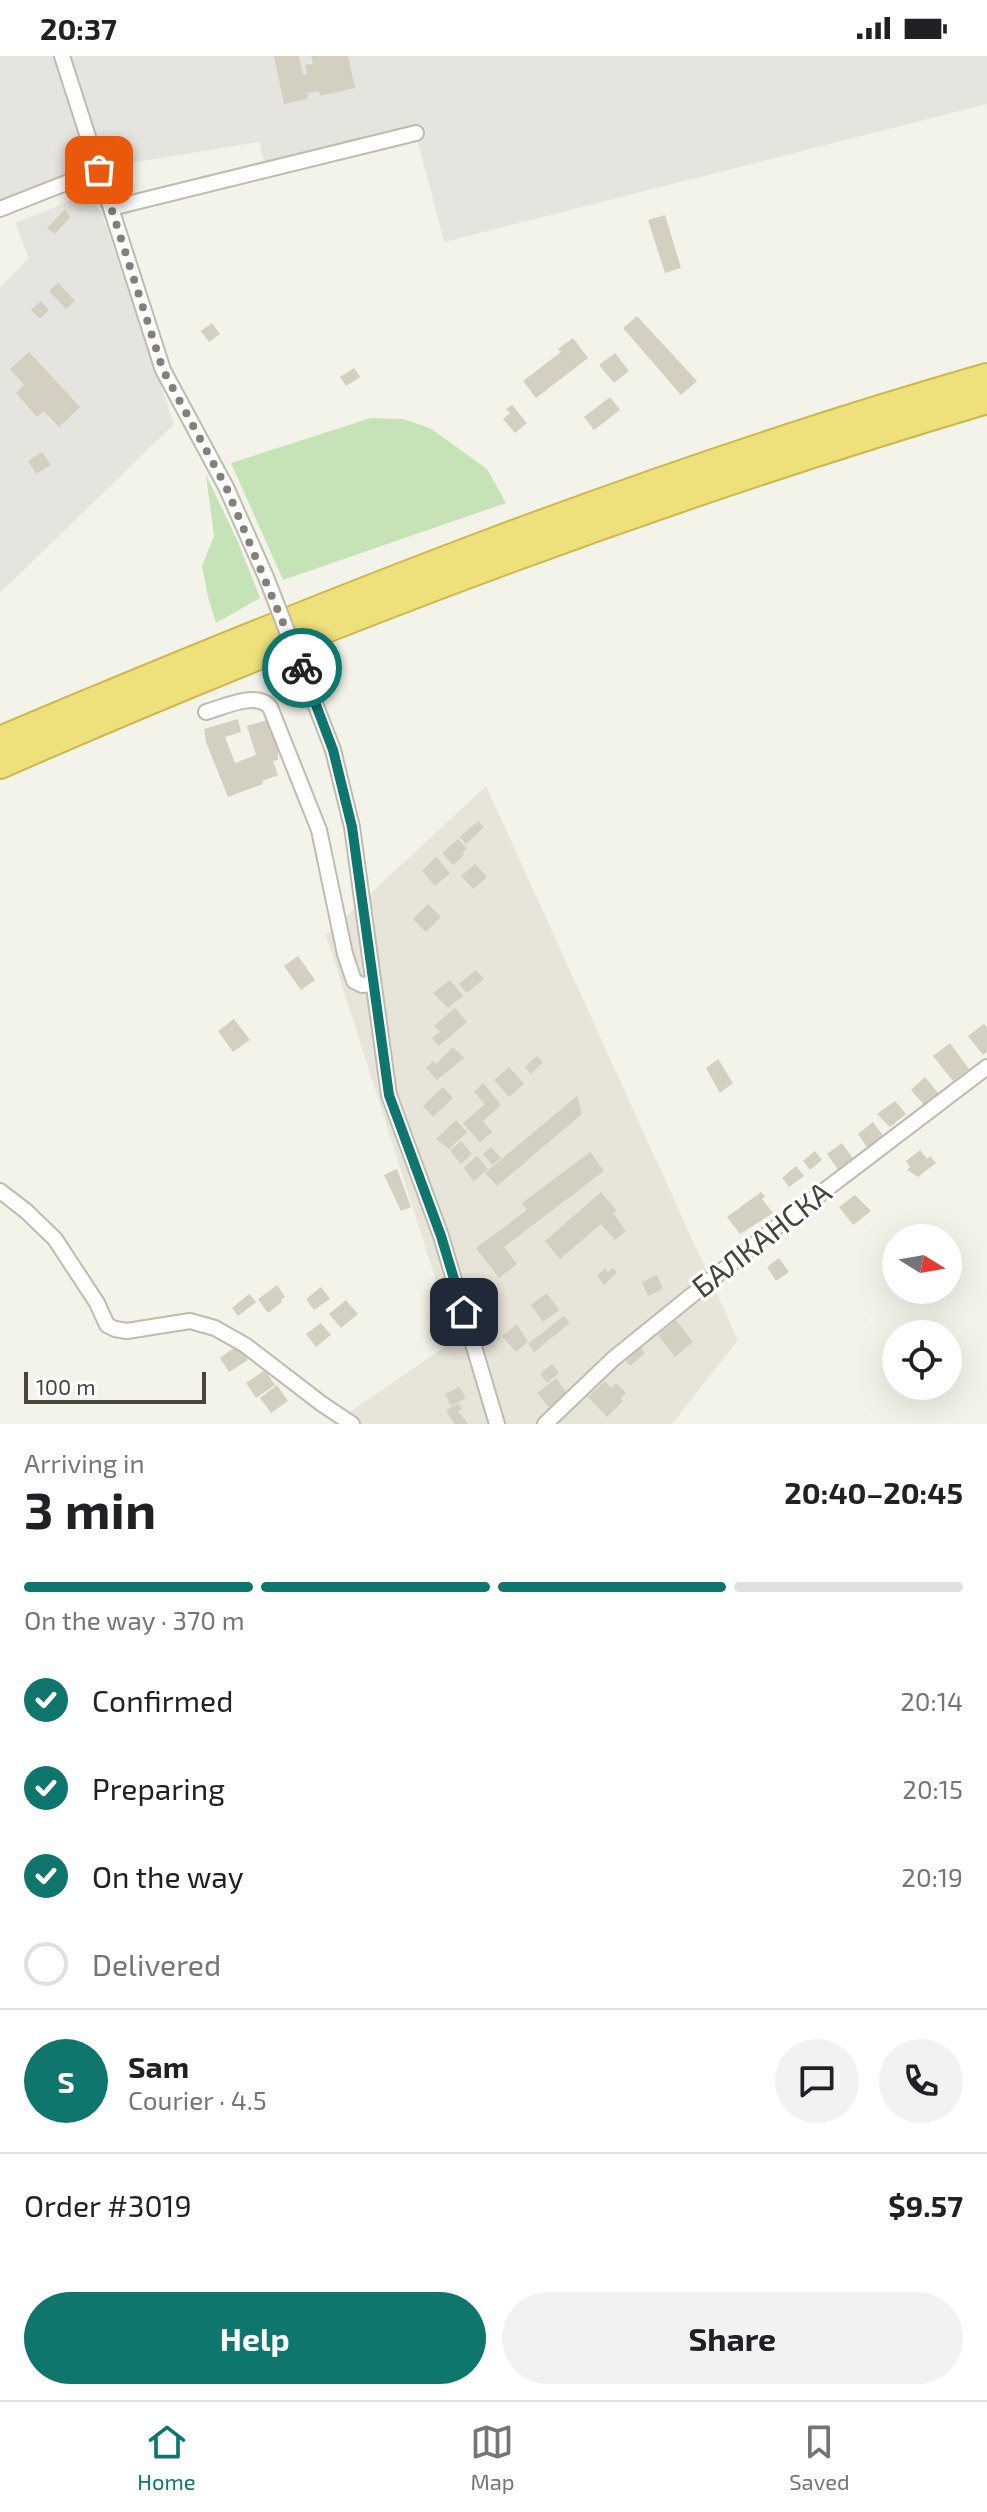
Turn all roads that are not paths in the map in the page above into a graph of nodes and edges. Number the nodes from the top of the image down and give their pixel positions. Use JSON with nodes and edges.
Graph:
{"nodes":[{"id":1,"x":62,"y":56,"type":"edge"},
{"id":2,"x":416,"y":133,"type":"dead end"},
{"id":3,"x":99,"y":170,"type":"junction"},
{"id":4,"x":111,"y":208,"type":"junction"},
{"id":5,"x":0,"y":209,"type":"edge"},
{"id":6,"x":987,"y":377,"type":"edge"},
{"id":7,"x":987,"y":400,"type":"edge"},
{"id":8,"x":206,"y":712,"type":"dead end"},
{"id":9,"x":0,"y":740,"type":"edge"},
{"id":10,"x":0,"y":765,"type":"edge"},
{"id":11,"x":372,"y":984,"type":"junction"},
{"id":12,"x":987,"y":1067,"type":"edge"},
{"id":13,"x":0,"y":1191,"type":"edge"},
{"id":14,"x":352,"y":1424,"type":"edge"},
{"id":15,"x":497,"y":1424,"type":"edge"},
{"id":16,"x":545,"y":1424,"type":"edge"}],
"edges":[{"from":1,"to":3,"type":"street"},
{"from":2,"to":4,"type":"street"},
{"from":3,"to":4,"type":"street"},
{"from":3,"to":5,"type":"street"},
{"from":4,"to":11,"type":"street","bridge":true},
{"from":6,"to":9,"type":"highway"},
{"from":7,"to":10,"type":"highway"},
{"from":8,"to":11,"type":"street"},
{"from":11,"to":15,"type":"street"},
{"from":12,"to":16,"type":"street","name":"БАЛКАНСКА"},
{"from":13,"to":14,"type":"street"}]}
